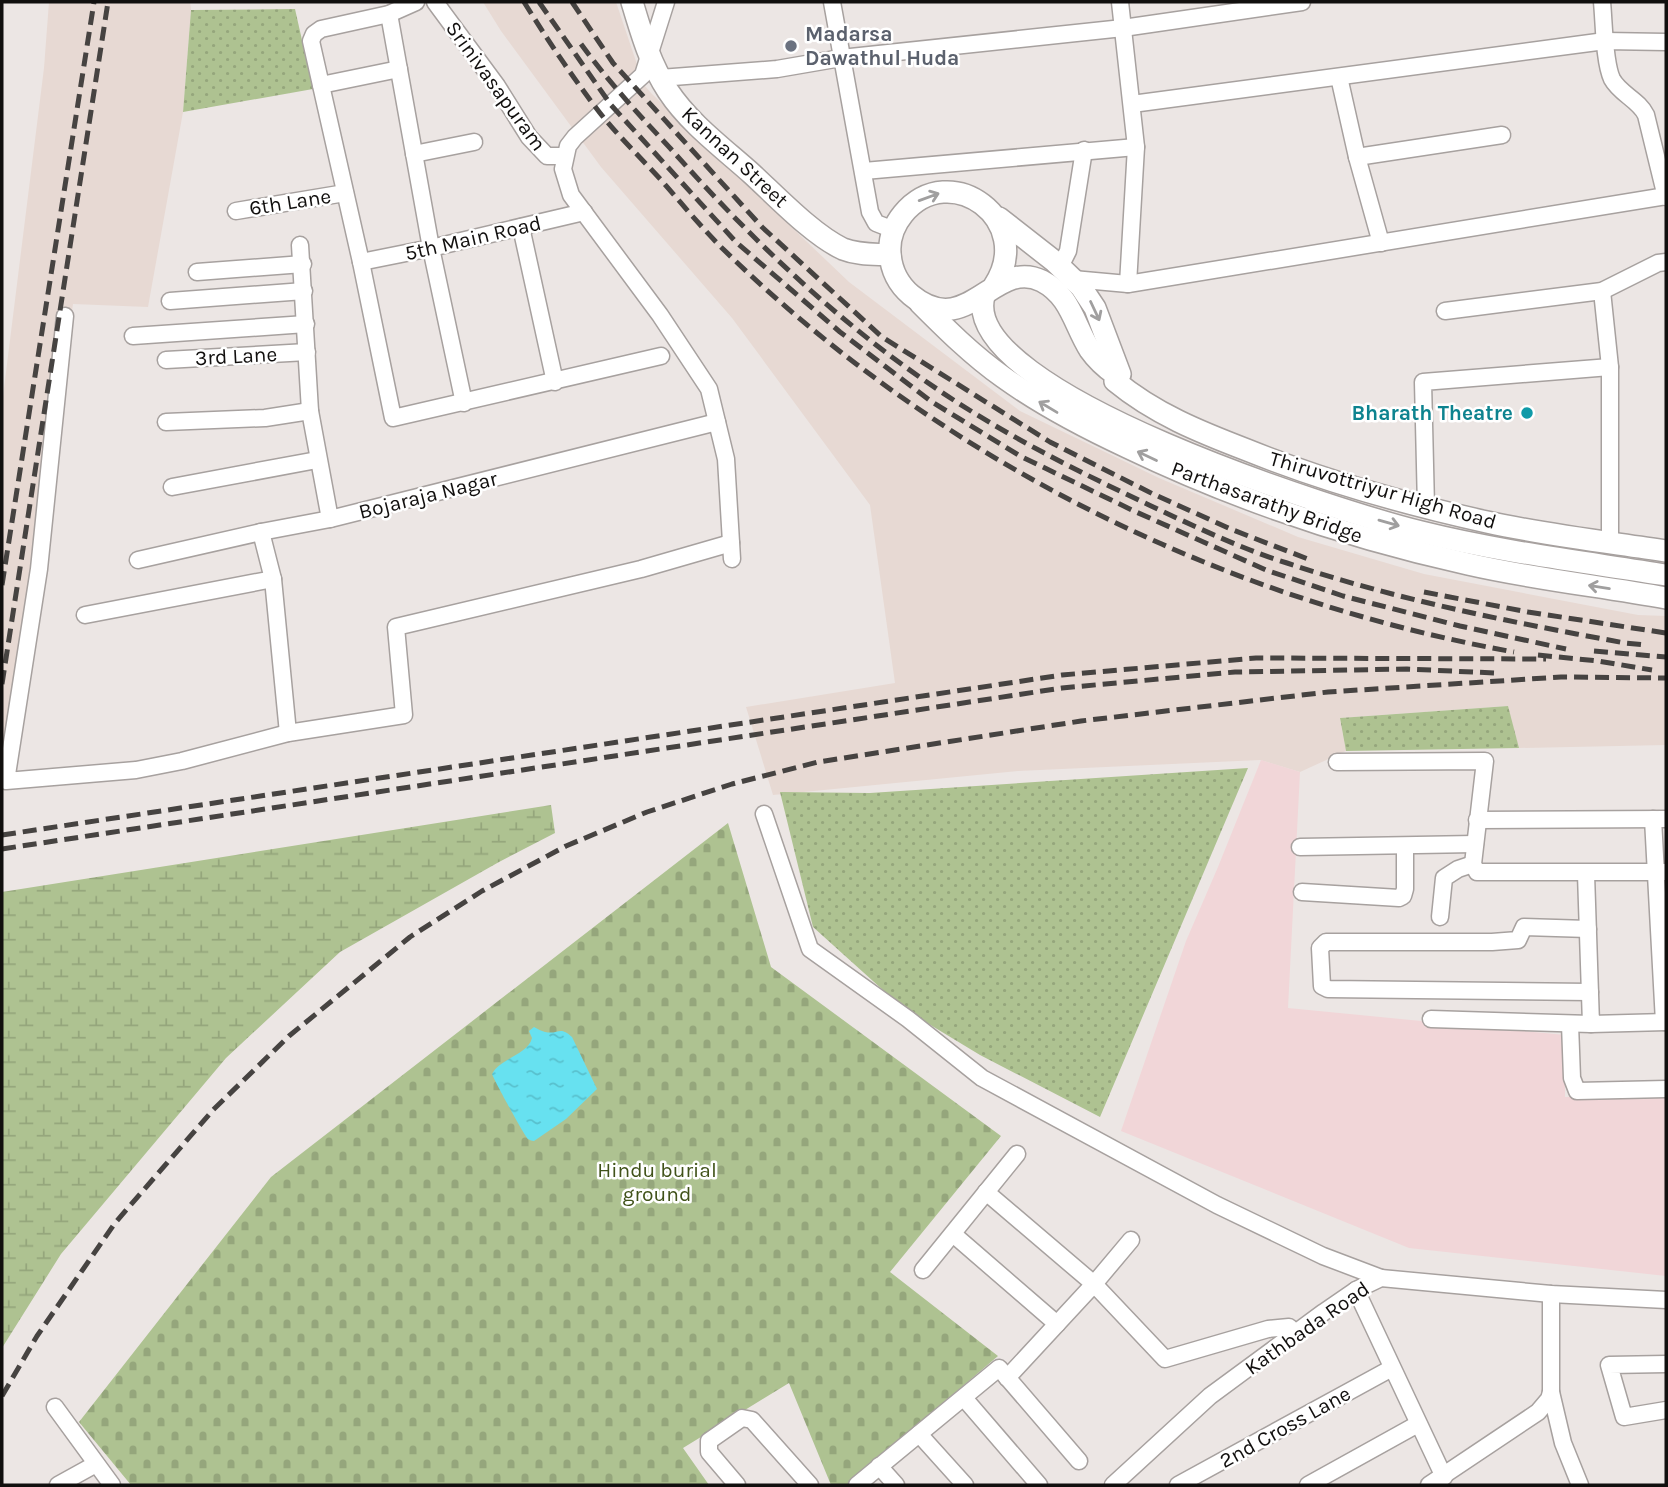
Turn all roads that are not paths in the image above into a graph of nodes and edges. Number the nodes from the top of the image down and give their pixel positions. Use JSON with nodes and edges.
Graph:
{"nodes":[{"id":1,"x":415,"y":2,"type":"edge"},
{"id":2,"x":435,"y":2,"type":"edge"},
{"id":3,"x":632,"y":2,"type":"edge"},
{"id":4,"x":666,"y":2,"type":"edge"},
{"id":5,"x":832,"y":2,"type":"edge"},
{"id":6,"x":1120,"y":2,"type":"edge"},
{"id":7,"x":1302,"y":2,"type":"edge"},
{"id":8,"x":1602,"y":2,"type":"edge"},
{"id":9,"x":389,"y":15,"type":"junction"},
{"id":10,"x":1123,"y":28,"type":"junction"},
{"id":11,"x":1605,"y":41,"type":"junction"},
{"id":12,"x":1666,"y":42,"type":"edge"},
{"id":13,"x":650,"y":57,"type":"junction"},
{"id":14,"x":841,"y":58,"type":"junction"},
{"id":15,"x":399,"y":69,"type":"junction"},
{"id":16,"x":1339,"y":76,"type":"junction"},
{"id":17,"x":660,"y":78,"type":"junction"},
{"id":18,"x":321,"y":85,"type":"junction"},
{"id":19,"x":1132,"y":104,"type":"junction"},
{"id":20,"x":1502,"y":135,"type":"dead end"},
{"id":21,"x":474,"y":142,"type":"dead end"},
{"id":22,"x":1136,"y":147,"type":"junction"},
{"id":23,"x":1084,"y":150,"type":"junction"},
{"id":24,"x":415,"y":154,"type":"junction"},
{"id":25,"x":565,"y":156,"type":"junction"},
{"id":26,"x":1357,"y":157,"type":"junction"},
{"id":27,"x":864,"y":171,"type":"junction"},
{"id":28,"x":345,"y":193,"type":"junction"},
{"id":29,"x":1666,"y":197,"type":"edge"},
{"id":30,"x":236,"y":211,"type":"dead end"},
{"id":31,"x":584,"y":212,"type":"junction"},
{"id":32,"x":994,"y":214,"type":"junction"},
{"id":33,"x":521,"y":227,"type":"junction"},
{"id":34,"x":894,"y":230,"type":"junction"},
{"id":35,"x":1381,"y":243,"type":"junction"},
{"id":36,"x":300,"y":245,"type":"dead end"},
{"id":37,"x":431,"y":248,"type":"junction"},
{"id":38,"x":890,"y":255,"type":"junction"},
{"id":39,"x":361,"y":262,"type":"junction"},
{"id":40,"x":1666,"y":262,"type":"edge"},
{"id":41,"x":303,"y":264,"type":"junction"},
{"id":42,"x":197,"y":272,"type":"dead end"},
{"id":43,"x":1066,"y":273,"type":"junction"},
{"id":44,"x":1128,"y":284,"type":"junction"},
{"id":45,"x":303,"y":291,"type":"junction"},
{"id":46,"x":989,"y":291,"type":"junction"},
{"id":47,"x":1602,"y":291,"type":"junction"},
{"id":48,"x":914,"y":297,"type":"junction"},
{"id":49,"x":170,"y":301,"type":"dead end"},
{"id":50,"x":1445,"y":311,"type":"dead end"},
{"id":51,"x":65,"y":316,"type":"dead end"},
{"id":52,"x":306,"y":324,"type":"junction"},
{"id":53,"x":133,"y":336,"type":"dead end"},
{"id":54,"x":307,"y":352,"type":"junction"},
{"id":55,"x":661,"y":356,"type":"dead end"},
{"id":56,"x":166,"y":360,"type":"dead end"},
{"id":57,"x":1610,"y":367,"type":"junction"},
{"id":58,"x":1115,"y":381,"type":"junction"},
{"id":59,"x":555,"y":382,"type":"junction"},
{"id":60,"x":464,"y":403,"type":"junction"},
{"id":61,"x":310,"y":411,"type":"junction"},
{"id":62,"x":166,"y":422,"type":"dead end"},
{"id":63,"x":717,"y":422,"type":"junction"},
{"id":64,"x":1114,"y":430,"type":"junction"},
{"id":65,"x":317,"y":460,"type":"junction"},
{"id":66,"x":172,"y":488,"type":"dead end"},
{"id":67,"x":1426,"y":507,"type":"junction"},
{"id":68,"x":330,"y":519,"type":"junction"},
{"id":69,"x":261,"y":532,"type":"junction"},
{"id":70,"x":1609,"y":542,"type":"junction"},
{"id":71,"x":1666,"y":551,"type":"edge"},
{"id":72,"x":138,"y":560,"type":"dead end"},
{"id":73,"x":1666,"y":575,"type":"edge"},
{"id":74,"x":273,"y":579,"type":"junction"},
{"id":75,"x":1666,"y":598,"type":"edge"},
{"id":76,"x":85,"y":615,"type":"dead end"},
{"id":77,"x":288,"y":733,"type":"junction"},
{"id":78,"x":1337,"y":762,"type":"dead end"},
{"id":79,"x":764,"y":814,"type":"dead end"},
{"id":80,"x":1660,"y":819,"type":"edge"},
{"id":81,"x":1477,"y":820,"type":"junction"},
{"id":82,"x":1475,"y":844,"type":"junction"},
{"id":83,"x":1300,"y":847,"type":"dead end"},
{"id":84,"x":1405,"y":847,"type":"junction"},
{"id":85,"x":1475,"y":868,"type":"junction"},
{"id":86,"x":1660,"y":872,"type":"edge"},
{"id":87,"x":1586,"y":874,"type":"junction"},
{"id":88,"x":1302,"y":891,"type":"dead end"},
{"id":89,"x":1440,"y":917,"type":"dead end"},
{"id":90,"x":1588,"y":929,"type":"junction"},
{"id":91,"x":1590,"y":992,"type":"junction"},
{"id":92,"x":1431,"y":1019,"type":"dead end"},
{"id":93,"x":1665,"y":1022,"type":"edge"},
{"id":94,"x":1570,"y":1024,"type":"junction"},
{"id":95,"x":1591,"y":1024,"type":"junction"},
{"id":96,"x":1666,"y":1089,"type":"edge"},
{"id":97,"x":1017,"y":1154,"type":"dead end"},
{"id":98,"x":986,"y":1192,"type":"junction"},
{"id":99,"x":953,"y":1234,"type":"junction"},
{"id":100,"x":1131,"y":1240,"type":"dead end"},
{"id":101,"x":923,"y":1270,"type":"dead end"},
{"id":102,"x":1381,"y":1278,"type":"junction"},
{"id":103,"x":1094,"y":1284,"type":"junction"},
{"id":104,"x":1356,"y":1290,"type":"junction"},
{"id":105,"x":1551,"y":1294,"type":"junction"},
{"id":106,"x":1666,"y":1300,"type":"edge"},
{"id":107,"x":1057,"y":1324,"type":"junction"},
{"id":108,"x":1295,"y":1333,"type":"junction"},
{"id":109,"x":1666,"y":1364,"type":"edge"},
{"id":110,"x":1392,"y":1368,"type":"junction"},
{"id":111,"x":1003,"y":1373,"type":"junction"},
{"id":112,"x":1551,"y":1392,"type":"junction"},
{"id":113,"x":964,"y":1398,"type":"junction"},
{"id":114,"x":55,"y":1407,"type":"dead end"},
{"id":115,"x":1666,"y":1409,"type":"edge"},
{"id":116,"x":1418,"y":1424,"type":"junction"},
{"id":117,"x":919,"y":1434,"type":"junction"},
{"id":118,"x":1079,"y":1461,"type":"dead end"},
{"id":119,"x":96,"y":1464,"type":"junction"},
{"id":120,"x":880,"y":1466,"type":"junction"},
{"id":121,"x":1129,"y":1480,"type":"edge"},
{"id":122,"x":1436,"y":1481,"type":"edge"},
{"id":123,"x":58,"y":1485,"type":"edge"},
{"id":124,"x":112,"y":1485,"type":"edge"},
{"id":125,"x":737,"y":1485,"type":"edge"},
{"id":126,"x":810,"y":1485,"type":"edge"},
{"id":127,"x":857,"y":1485,"type":"edge"},
{"id":128,"x":896,"y":1485,"type":"edge"},
{"id":129,"x":965,"y":1485,"type":"edge"},
{"id":130,"x":1039,"y":1485,"type":"edge"},
{"id":131,"x":1113,"y":1485,"type":"edge"},
{"id":132,"x":1178,"y":1485,"type":"edge"},
{"id":133,"x":1308,"y":1485,"type":"edge"},
{"id":134,"x":1580,"y":1485,"type":"edge"}],
"edges":[{"from":1,"to":9,"type":"street"},
{"from":2,"to":25,"type":"street","name":"Srinivasapuram"},
{"from":3,"to":13,"type":"main road","name":"Kannan Street"},
{"from":4,"to":13,"type":"street"},
{"from":5,"to":14,"type":"street"},
{"from":6,"to":10,"type":"street"},
{"from":7,"to":10,"type":"street"},
{"from":8,"to":11,"type":"street"},
{"from":9,"to":15,"type":"street"},
{"from":9,"to":18,"type":"street"},
{"from":10,"to":14,"type":"street"},
{"from":10,"to":19,"type":"street"},
{"from":11,"to":12,"type":"street"},
{"from":11,"to":16,"type":"street"},
{"from":11,"to":29,"type":"street"},
{"from":13,"to":17,"type":"main road","name":"Kannan Street"},
{"from":13,"to":25,"type":"street"},
{"from":14,"to":17,"type":"street"},
{"from":14,"to":27,"type":"street"},
{"from":15,"to":18,"type":"street"},
{"from":15,"to":24,"type":"street"},
{"from":16,"to":19,"type":"street"},
{"from":16,"to":26,"type":"street"},
{"from":17,"to":38,"type":"main road","name":"Kannan Street"},
{"from":18,"to":28,"type":"street"},
{"from":19,"to":22,"type":"street"},
{"from":20,"to":26,"type":"street"},
{"from":21,"to":24,"type":"street"},
{"from":22,"to":23,"type":"street"},
{"from":22,"to":44,"type":"street"},
{"from":23,"to":27,"type":"street"},
{"from":23,"to":43,"type":"street"},
{"from":24,"to":37,"type":"street"},
{"from":25,"to":31,"type":"street"},
{"from":26,"to":35,"type":"street"},
{"from":27,"to":34,"type":"street"},
{"from":28,"to":30,"type":"street","name":"6th Lane"},
{"from":28,"to":39,"type":"street"},
{"from":29,"to":35,"type":"street"},
{"from":31,"to":33,"type":"street","name":"5th Main Road"},
{"from":31,"to":63,"type":"street"},
{"from":34,"to":32,"type":"main road","one_way":true},
{"from":32,"to":43,"type":"main road"},
{"from":32,"to":46,"type":"main road"},
{"from":33,"to":37,"type":"street","name":"5th Main Road"},
{"from":33,"to":59,"type":"street"},
{"from":34,"to":38,"type":"main road"},
{"from":35,"to":44,"type":"street"},
{"from":36,"to":41,"type":"street"},
{"from":37,"to":39,"type":"street","name":"5th Main Road"},
{"from":37,"to":60,"type":"street"},
{"from":38,"to":48,"type":"main road"},
{"from":39,"to":60,"type":"street"},
{"from":40,"to":47,"type":"street"},
{"from":41,"to":42,"type":"street"},
{"from":41,"to":45,"type":"street"},
{"from":43,"to":44,"type":"street"},
{"from":43,"to":58,"type":"main road","one_way":true},
{"from":45,"to":49,"type":"street"},
{"from":45,"to":52,"type":"street"},
{"from":46,"to":48,"type":"main road"},
{"from":46,"to":58,"type":"main road","name":"Thiruvottriyur High Road"},
{"from":46,"to":64,"type":"main road","name":"Parthasarathy Bridge"},
{"from":47,"to":50,"type":"street"},
{"from":47,"to":57,"type":"street"},
{"from":64,"to":48,"type":"main road","name":"Parthasarathy Bridge","one_way":true},
{"from":51,"to":77,"type":"street"},
{"from":52,"to":53,"type":"street"},
{"from":52,"to":54,"type":"street"},
{"from":54,"to":56,"type":"street","name":"3rd Lane"},
{"from":54,"to":61,"type":"street"},
{"from":55,"to":59,"type":"street"},
{"from":57,"to":67,"type":"street"},
{"from":57,"to":70,"type":"street"},
{"from":58,"to":67,"type":"main road","name":"Thiruvottriyur High Road"},
{"from":59,"to":60,"type":"street"},
{"from":61,"to":62,"type":"street"},
{"from":61,"to":65,"type":"street"},
{"from":63,"to":68,"type":"street","name":"Bojaraja Nagar"},
{"from":63,"to":77,"type":"street"},
{"from":64,"to":73,"type":"main road","name":"Parthasarathy Bridge","one_way":true},
{"from":75,"to":64,"type":"main road","name":"Parthasarathy Bridge","one_way":true},
{"from":65,"to":66,"type":"street"},
{"from":65,"to":68,"type":"street"},
{"from":67,"to":70,"type":"main road","name":"Thiruvottriyur High Road"},
{"from":68,"to":69,"type":"street","name":"Bojaraja Nagar"},
{"from":69,"to":72,"type":"street","name":"Bojaraja Nagar"},
{"from":69,"to":74,"type":"street"},
{"from":70,"to":71,"type":"main road","name":"Thiruvottriyur High Road"},
{"from":74,"to":76,"type":"street"},
{"from":74,"to":77,"type":"street"},
{"from":78,"to":81,"type":"street"},
{"from":79,"to":102,"type":"street"},
{"from":80,"to":81,"type":"street"},
{"from":80,"to":86,"type":"street"},
{"from":81,"to":82,"type":"street"},
{"from":82,"to":84,"type":"street"},
{"from":82,"to":85,"type":"street"},
{"from":83,"to":84,"type":"street"},
{"from":84,"to":88,"type":"street"},
{"from":85,"to":87,"type":"street"},
{"from":85,"to":89,"type":"street"},
{"from":86,"to":87,"type":"street"},
{"from":86,"to":93,"type":"street"},
{"from":87,"to":90,"type":"street"},
{"from":90,"to":91,"type":"street"},
{"from":90,"to":91,"type":"street"},
{"from":91,"to":95,"type":"street"},
{"from":92,"to":94,"type":"street"},
{"from":93,"to":95,"type":"street"},
{"from":94,"to":95,"type":"street"},
{"from":94,"to":96,"type":"street"},
{"from":97,"to":98,"type":"street"},
{"from":98,"to":99,"type":"street"},
{"from":98,"to":103,"type":"street"},
{"from":99,"to":101,"type":"street"},
{"from":99,"to":107,"type":"street"},
{"from":100,"to":103,"type":"street"},
{"from":102,"to":104,"type":"street","name":"Kathbada Road"},
{"from":102,"to":105,"type":"street","name":"Kathbada Road"},
{"from":103,"to":107,"type":"street"},
{"from":103,"to":108,"type":"street"},
{"from":104,"to":108,"type":"street","name":"Kathbada Road"},
{"from":104,"to":110,"type":"street"},
{"from":105,"to":106,"type":"street","name":"Kathbada Road"},
{"from":105,"to":112,"type":"street"},
{"from":107,"to":111,"type":"street"},
{"from":108,"to":121,"type":"street","name":"Kathbada Road"},
{"from":109,"to":115,"type":"street"},
{"from":110,"to":116,"type":"street"},
{"from":110,"to":132,"type":"street","name":"2nd Cross Lane"},
{"from":111,"to":113,"type":"street"},
{"from":111,"to":118,"type":"street"},
{"from":112,"to":122,"type":"street"},
{"from":112,"to":134,"type":"street"},
{"from":113,"to":117,"type":"street"},
{"from":113,"to":130,"type":"street"},
{"from":114,"to":119,"type":"street"},
{"from":116,"to":122,"type":"street"},
{"from":116,"to":133,"type":"street"},
{"from":117,"to":120,"type":"street"},
{"from":117,"to":129,"type":"street"},
{"from":119,"to":123,"type":"street"},
{"from":119,"to":124,"type":"street"},
{"from":120,"to":127,"type":"street"},
{"from":120,"to":128,"type":"street"},
{"from":121,"to":131,"type":"street","name":"Kathbada Road"},
{"from":125,"to":126,"type":"street"}]}
